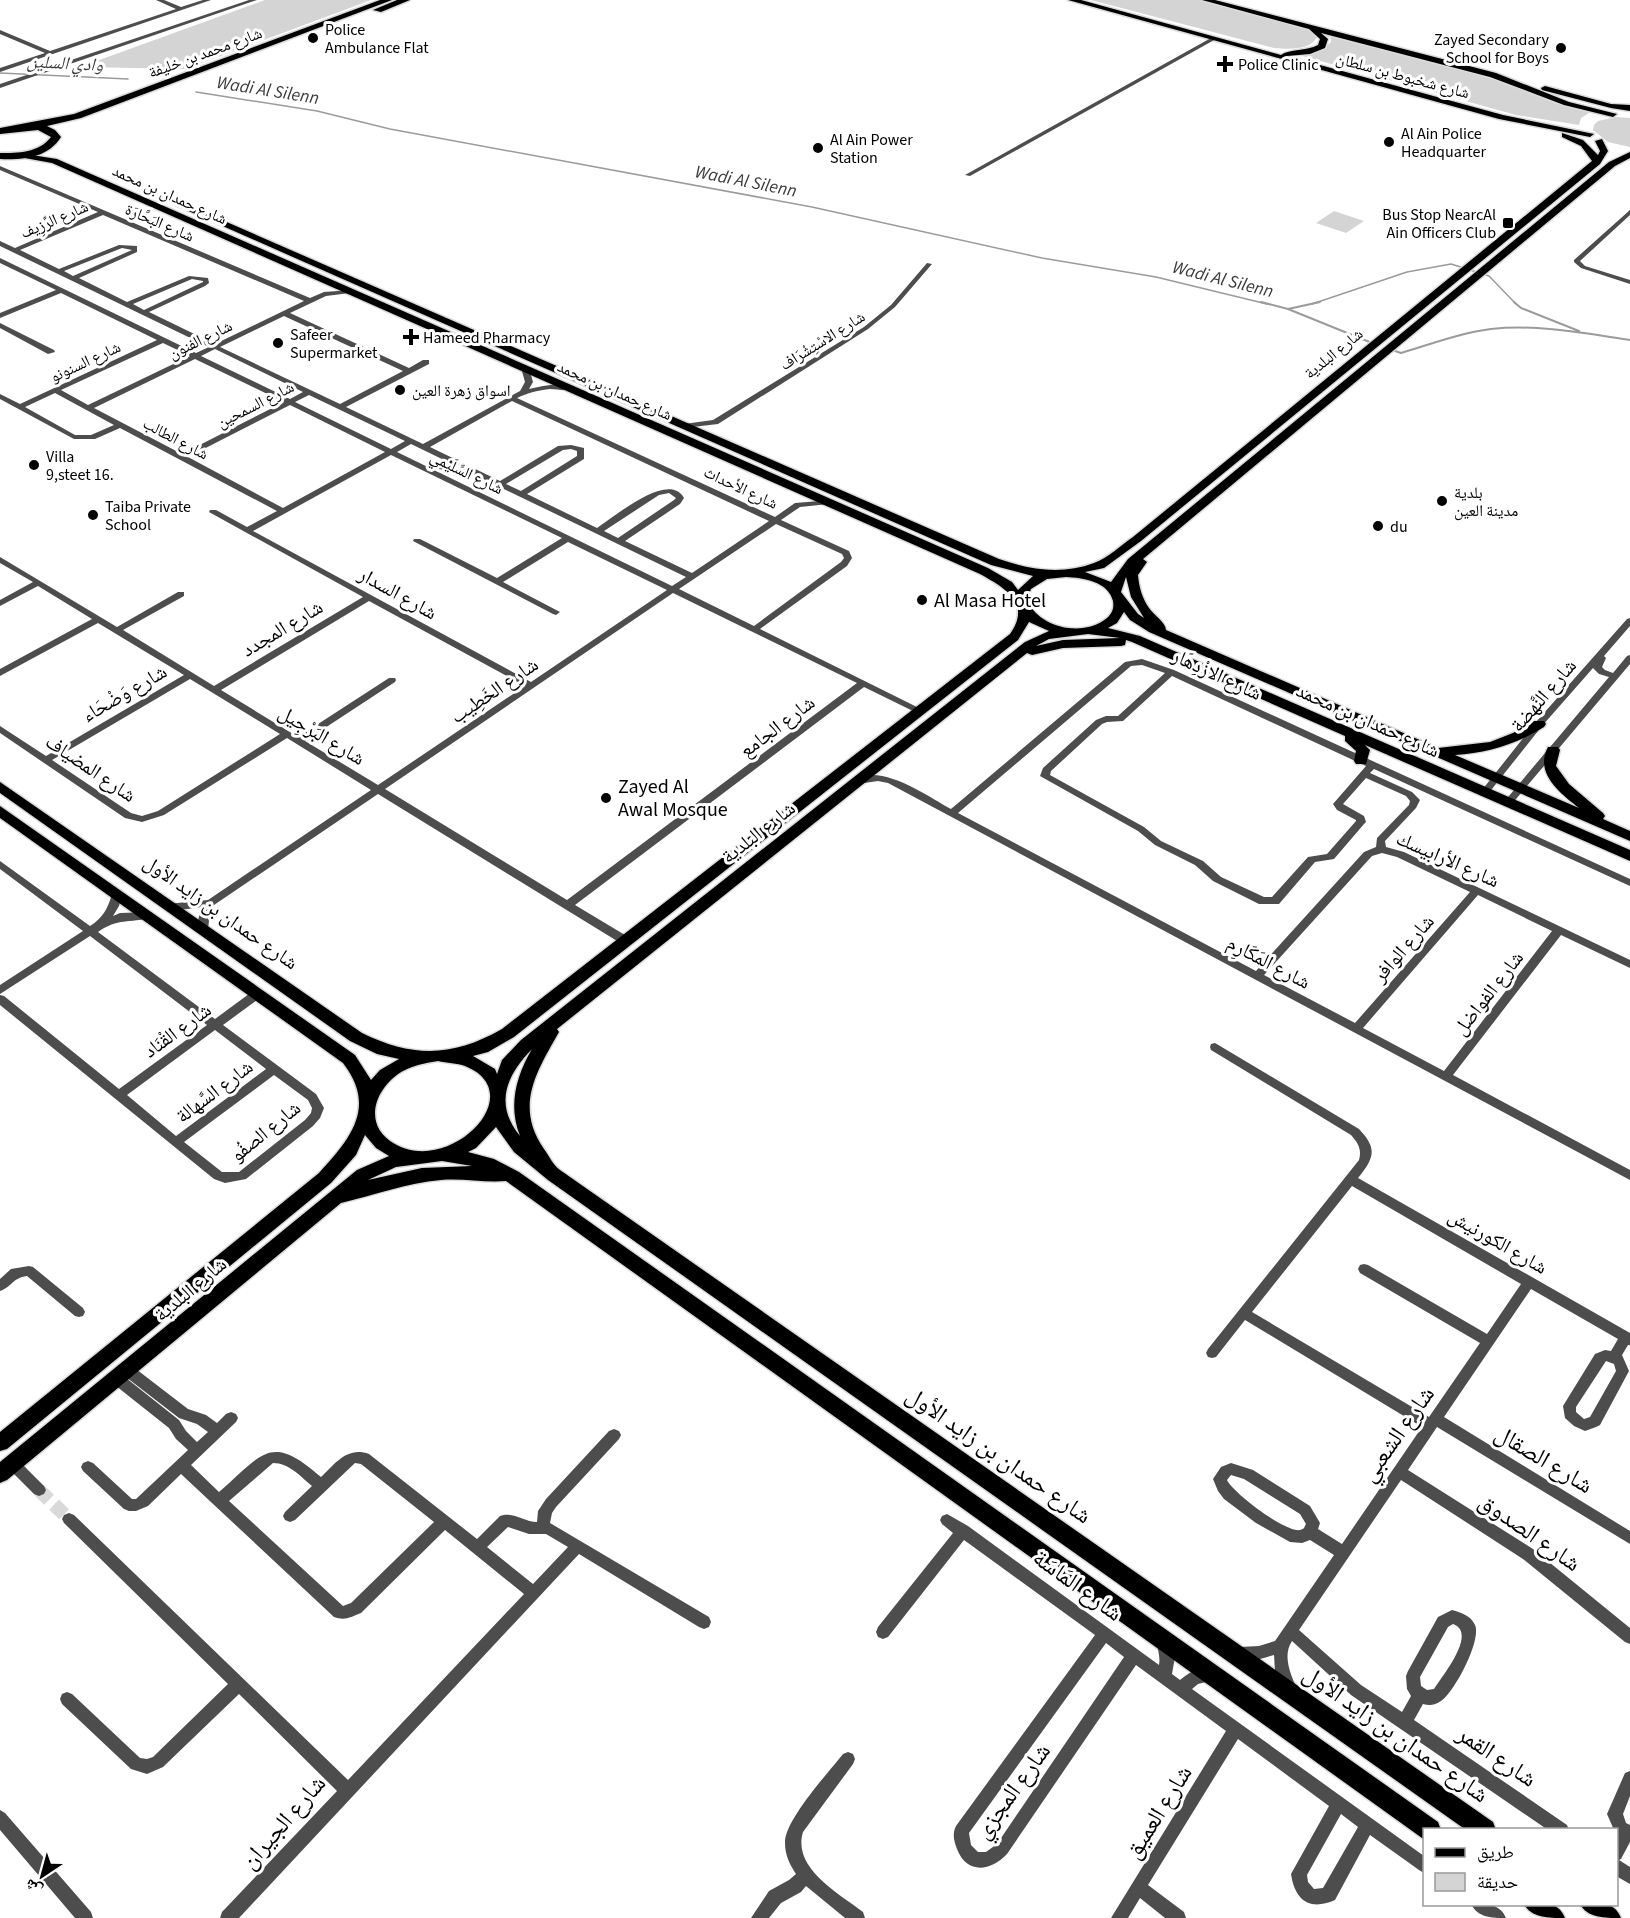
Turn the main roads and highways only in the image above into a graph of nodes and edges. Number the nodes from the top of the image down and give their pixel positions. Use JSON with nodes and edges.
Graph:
{"nodes":[{"id":1,"x":388,"y":0,"type":"edge"},
{"id":2,"x":405,"y":0,"type":"edge"},
{"id":3,"x":1072,"y":0,"type":"edge"},
{"id":4,"x":1206,"y":0,"type":"edge"},
{"id":5,"x":1216,"y":2,"type":"edge"},
{"id":6,"x":1312,"y":28,"type":"junction"},
{"id":7,"x":1264,"y":52,"type":"junction"},
{"id":8,"x":1493,"y":75,"type":"junction"},
{"id":9,"x":1630,"y":113,"type":"edge"},
{"id":10,"x":1612,"y":114,"type":"junction"},
{"id":11,"x":1502,"y":117,"type":"junction"},
{"id":12,"x":30,"y":126,"type":"junction"},
{"id":13,"x":0,"y":131,"type":"edge"},
{"id":14,"x":1590,"y":134,"type":"junction"},
{"id":15,"x":59,"y":135,"type":"junction"},
{"id":16,"x":1599,"y":141,"type":"junction"},
{"id":17,"x":1630,"y":149,"type":"edge"},
{"id":18,"x":22,"y":155,"type":"junction"},
{"id":19,"x":1630,"y":155,"type":"edge"},
{"id":20,"x":0,"y":156,"type":"edge"},
{"id":21,"x":1630,"y":160,"type":"edge"},
{"id":22,"x":1597,"y":162,"type":"junction"},
{"id":23,"x":1608,"y":168,"type":"junction"},
{"id":24,"x":1154,"y":545,"type":"junction"},
{"id":25,"x":1066,"y":573,"type":"junction"},
{"id":26,"x":1049,"y":575,"type":"junction"},
{"id":27,"x":1117,"y":595,"type":"junction"},
{"id":28,"x":1023,"y":606,"type":"junction"},
{"id":29,"x":1088,"y":630,"type":"junction"},
{"id":30,"x":1068,"y":631,"type":"junction"},
{"id":31,"x":1184,"y":642,"type":"junction"},
{"id":32,"x":1160,"y":650,"type":"junction"},
{"id":33,"x":1010,"y":660,"type":"junction"},
{"id":34,"x":1539,"y":724,"type":"road end"},
{"id":35,"x":1335,"y":727,"type":"junction"},
{"id":36,"x":1398,"y":735,"type":"junction"},
{"id":37,"x":1553,"y":750,"type":"road end"},
{"id":38,"x":1366,"y":767,"type":"road end"},
{"id":39,"x":1491,"y":785,"type":"junction"},
{"id":40,"x":0,"y":786,"type":"edge"},
{"id":41,"x":1525,"y":810,"type":"junction"},
{"id":42,"x":0,"y":811,"type":"edge"},
{"id":43,"x":1628,"y":838,"type":"edge"},
{"id":44,"x":1630,"y":856,"type":"edge"},
{"id":45,"x":562,"y":1016,"type":"junction"},
{"id":46,"x":452,"y":1056,"type":"junction"},
{"id":47,"x":424,"y":1057,"type":"junction"},
{"id":48,"x":368,"y":1098,"type":"junction"},
{"id":49,"x":498,"y":1102,"type":"junction"},
{"id":50,"x":365,"y":1119,"type":"junction"},
{"id":51,"x":443,"y":1155,"type":"junction"},
{"id":52,"x":418,"y":1157,"type":"junction"},
{"id":53,"x":554,"y":1175,"type":"junction"},
{"id":54,"x":513,"y":1176,"type":"junction"},
{"id":55,"x":333,"y":1199,"type":"junction"},
{"id":56,"x":0,"y":1443,"type":"edge"},
{"id":57,"x":6,"y":1469,"type":"edge"},
{"id":58,"x":1427,"y":1828,"type":"edge"},
{"id":59,"x":1482,"y":1828,"type":"edge"},
{"id":60,"x":1536,"y":1906,"type":"edge"},
{"id":61,"x":1592,"y":1906,"type":"edge"},
{"id":62,"x":1554,"y":1918,"type":"edge"},
{"id":63,"x":1610,"y":1918,"type":"edge"}],
"edges":[{"from":1,"to":12,"type":"highway","name":"شارع محمد بن خليفة"},
{"from":2,"to":15,"type":"highway","name":"شارع محمد بن خليفة"},
{"from":3,"to":7,"type":"main road","name":"شارع شخبوط بن سلطان"},
{"from":4,"to":5,"type":"main road","name":"شارع شخبوط بن سلطان"},
{"from":5,"to":6,"type":"main road","name":"شارع شخبوط بن سلطان"},
{"from":6,"to":7,"type":"main road"},
{"from":6,"to":8,"type":"main road","name":"شارع شخبوط بن سلطان"},
{"from":7,"to":11,"type":"main road","name":"شارع شخبوط بن سلطان"},
{"from":8,"to":9,"type":"main road"},
{"from":8,"to":10,"type":"main road","name":"شارع شخبوط بن سلطان"},
{"from":9,"to":10,"type":"main road"},
{"from":10,"to":14,"type":"main road"},
{"from":11,"to":14,"type":"main road","name":"شارع شخبوط بن سلطان"},
{"from":11,"to":22,"type":"main road"},
{"from":12,"to":13,"type":"highway","name":"شارع محمد بن خليفة"},
{"from":12,"to":15,"type":"highway"},
{"from":14,"to":16,"type":"main road"},
{"from":15,"to":18,"type":"highway","name":"شارع محمد بن خليفة"},
{"from":15,"to":26,"type":"main road","name":"شارع حمدان بن محمد"},
{"from":16,"to":17,"type":"main road"},
{"from":16,"to":22,"type":"main road"},
{"from":18,"to":20,"type":"highway","name":"شارع محمد بن خليفة"},
{"from":18,"to":28,"type":"main road","name":"شارع حمدان بن محمد"},
{"from":19,"to":23,"type":"main road","name":"شارع البلدية"},
{"from":21,"to":23,"type":"main road"},
{"from":22,"to":25,"type":"main road","name":"شارع البلدية"},
{"from":23,"to":24,"type":"main road","name":"شارع البلدية"},
{"from":24,"to":27,"type":"main road","name":"شارع البلدية"},
{"from":24,"to":31,"type":"main road"},
{"from":25,"to":26,"type":"main road"},
{"from":25,"to":27,"type":"main road"},
{"from":26,"to":28,"type":"main road"},
{"from":27,"to":29,"type":"main road"},
{"from":27,"to":31,"type":"main road","name":"شارع حمدان بن محمد"},
{"from":28,"to":30,"type":"main road"},
{"from":28,"to":46,"type":"main road","name":"شارع البلدية"},
{"from":29,"to":30,"type":"main road"},
{"from":29,"to":32,"type":"main road","name":"شارع حمدان بن محمد"},
{"from":30,"to":33,"type":"main road","name":"شارع البلدية"},
{"from":31,"to":36,"type":"main road","name":"شارع حمدان بن محمد"},
{"from":32,"to":33,"type":"main road"},
{"from":32,"to":35,"type":"main road","name":"شارع حمدان بن محمد"},
{"from":33,"to":45,"type":"main road","name":"شارع البلدية"},
{"from":34,"to":36,"type":"main road"},
{"from":35,"to":38,"type":"main road"},
{"from":35,"to":39,"type":"main road"},
{"from":36,"to":39,"type":"main road","name":"شارع حمدان بن محمد"},
{"from":37,"to":43,"type":"main road"},
{"from":39,"to":41,"type":"main road","name":"شارع حمدان بن محمد"},
{"from":39,"to":43,"type":"main road"},
{"from":40,"to":47,"type":"main road","name":"شارع حمدان بن زايد الأول"},
{"from":41,"to":43,"type":"main road"},
{"from":41,"to":44,"type":"main road","name":"شارع حمدان بن محمد"},
{"from":42,"to":48,"type":"main road"},
{"from":45,"to":49,"type":"main road","name":"شارع البلدية"},
{"from":45,"to":53,"type":"main road"},
{"from":46,"to":47,"type":"main road"},
{"from":46,"to":49,"type":"main road"},
{"from":47,"to":48,"type":"main road"},
{"from":48,"to":50,"type":"main road"},
{"from":49,"to":51,"type":"main road"},
{"from":49,"to":53,"type":"main road","name":"شارع حمدان بن زايد الأول"},
{"from":50,"to":52,"type":"main road"},
{"from":50,"to":56,"type":"main road","name":"شارع البلدية"},
{"from":51,"to":52,"type":"main road"},
{"from":51,"to":54,"type":"main road"},
{"from":52,"to":55,"type":"main road","name":"شارع البلدية"},
{"from":53,"to":59,"type":"main road","name":"شارع حمدان بن زايد الأول"},
{"from":54,"to":55,"type":"main road"},
{"from":54,"to":58,"type":"main road"},
{"from":55,"to":57,"type":"main road","name":"شارع البلدية"},
{"from":60,"to":62,"type":"main road"},
{"from":61,"to":63,"type":"main road"}]}
